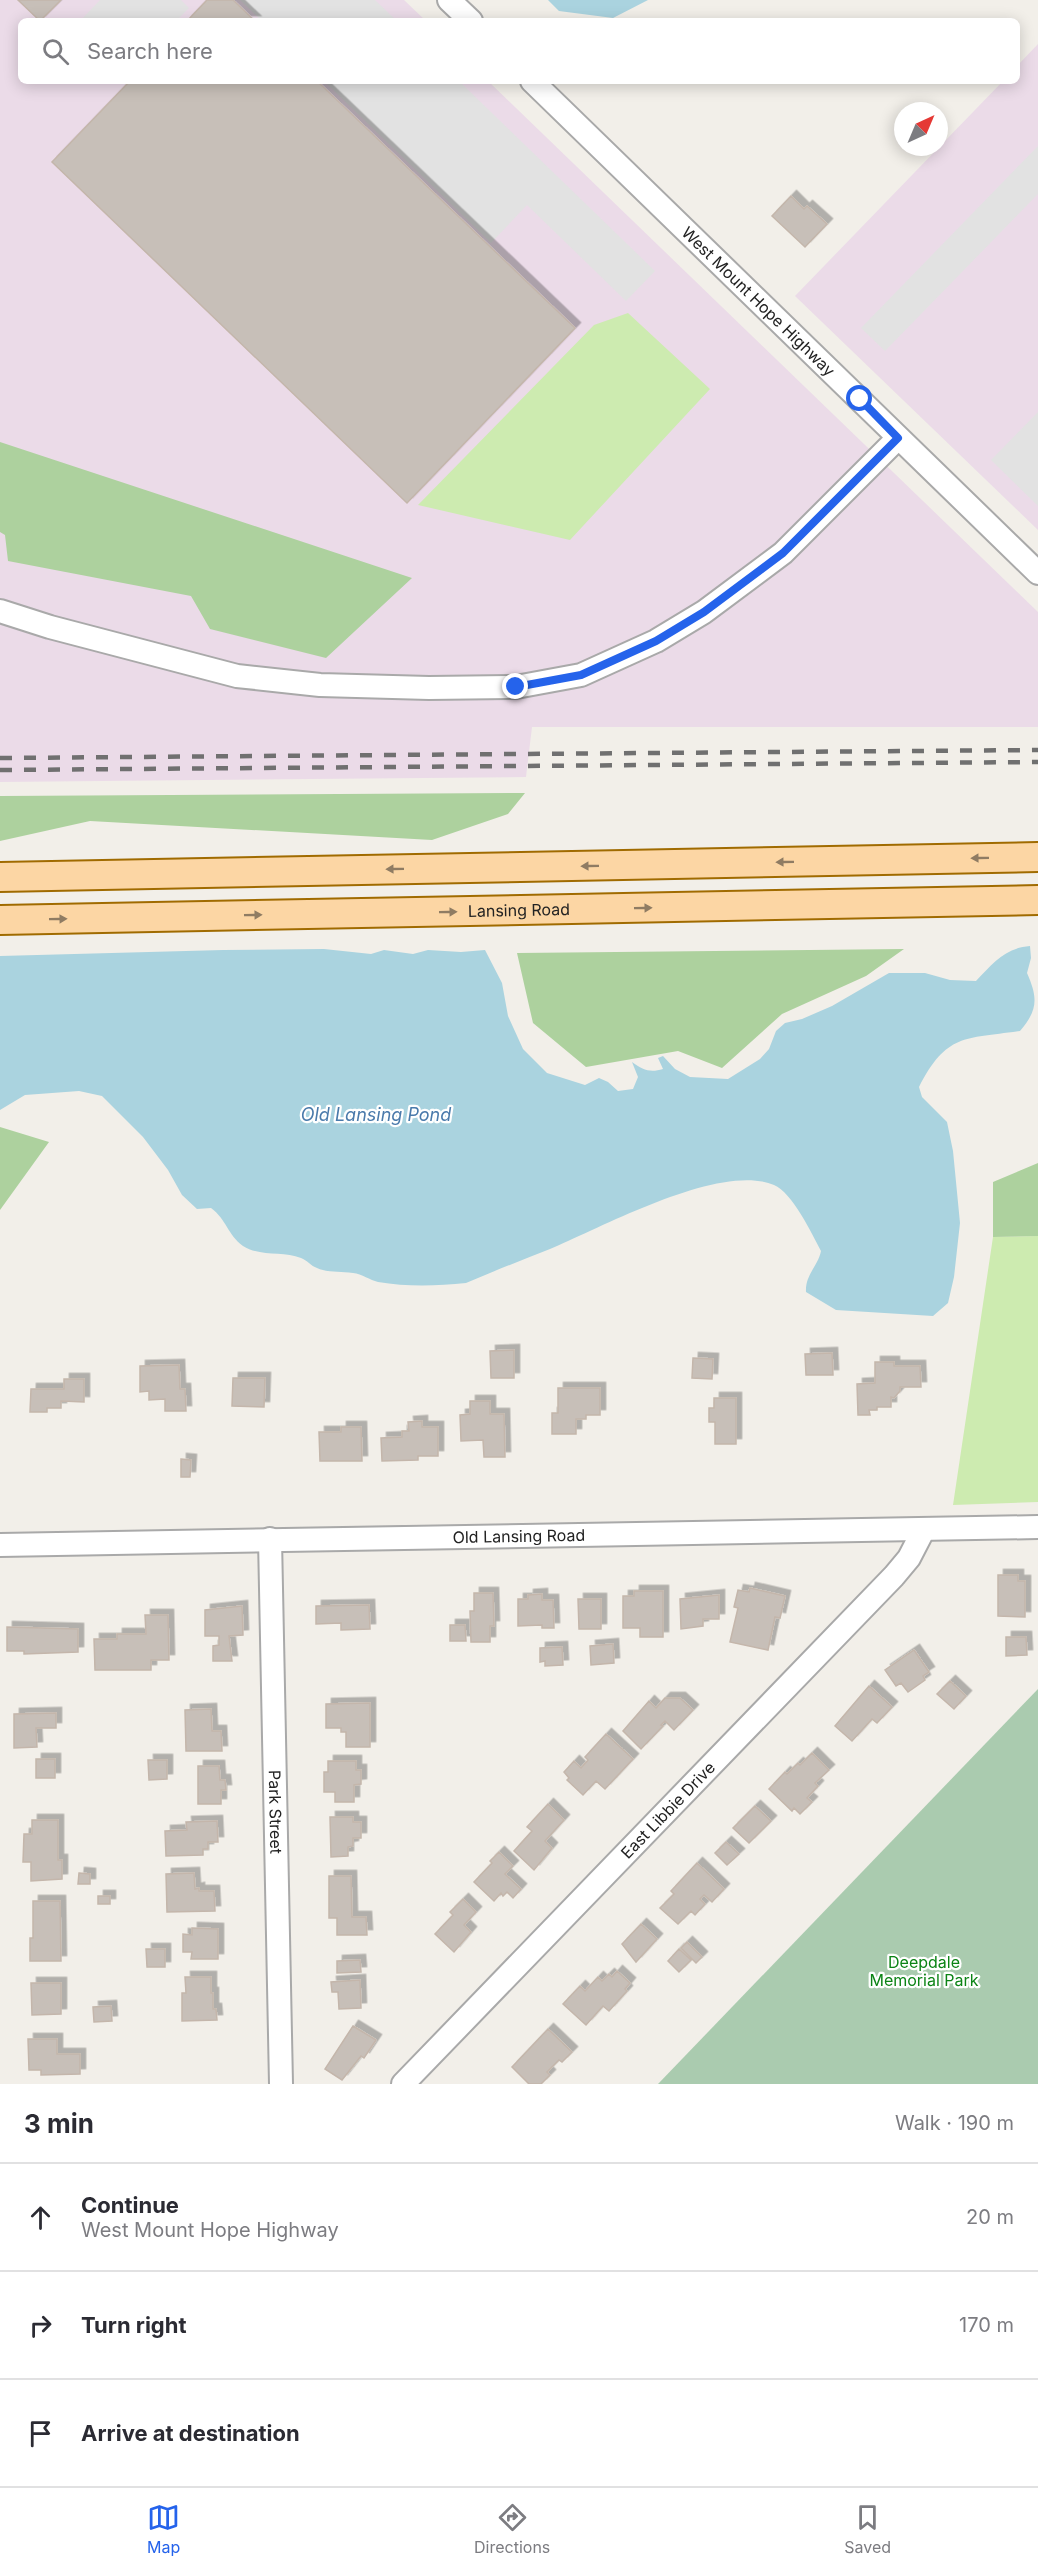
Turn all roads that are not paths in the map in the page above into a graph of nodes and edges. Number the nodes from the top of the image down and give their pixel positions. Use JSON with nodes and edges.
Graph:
{"nodes":[{"id":1,"x":449,"y":0,"type":"edge"},
{"id":2,"x":468,"y":18,"type":"edge"},
{"id":3,"x":535,"y":84,"type":"edge"},
{"id":4,"x":898,"y":438,"type":"junction"},
{"id":5,"x":1038,"y":573,"type":"edge"},
{"id":6,"x":0,"y":611,"type":"edge"},
{"id":7,"x":1038,"y":857,"type":"edge"},
{"id":8,"x":0,"y":877,"type":"edge"},
{"id":9,"x":1038,"y":900,"type":"edge"},
{"id":10,"x":0,"y":920,"type":"edge"},
{"id":11,"x":1038,"y":1527,"type":"edge"},
{"id":12,"x":924,"y":1529,"type":"junction"},
{"id":13,"x":270,"y":1539,"type":"junction"},
{"id":14,"x":0,"y":1545,"type":"edge"},
{"id":15,"x":281,"y":2084,"type":"edge"},
{"id":16,"x":403,"y":2084,"type":"edge"}],
"edges":[{"from":1,"to":2,"type":"street"},
{"from":3,"to":4,"type":"street","name":"West Mount Hope Highway"},
{"from":4,"to":5,"type":"street","name":"West Mount Hope Highway"},
{"from":4,"to":6,"type":"street"},
{"from":7,"to":8,"type":"main road","one_way":true},
{"from":10,"to":9,"type":"main road","name":"Lansing Road","one_way":true},
{"from":11,"to":12,"type":"street","name":"Old Lansing Road"},
{"from":12,"to":13,"type":"street","name":"Old Lansing Road"},
{"from":12,"to":16,"type":"street","name":"East Libbie Drive"},
{"from":13,"to":14,"type":"street","name":"Old Lansing Road"},
{"from":13,"to":15,"type":"street","name":"Park Street"}]}
